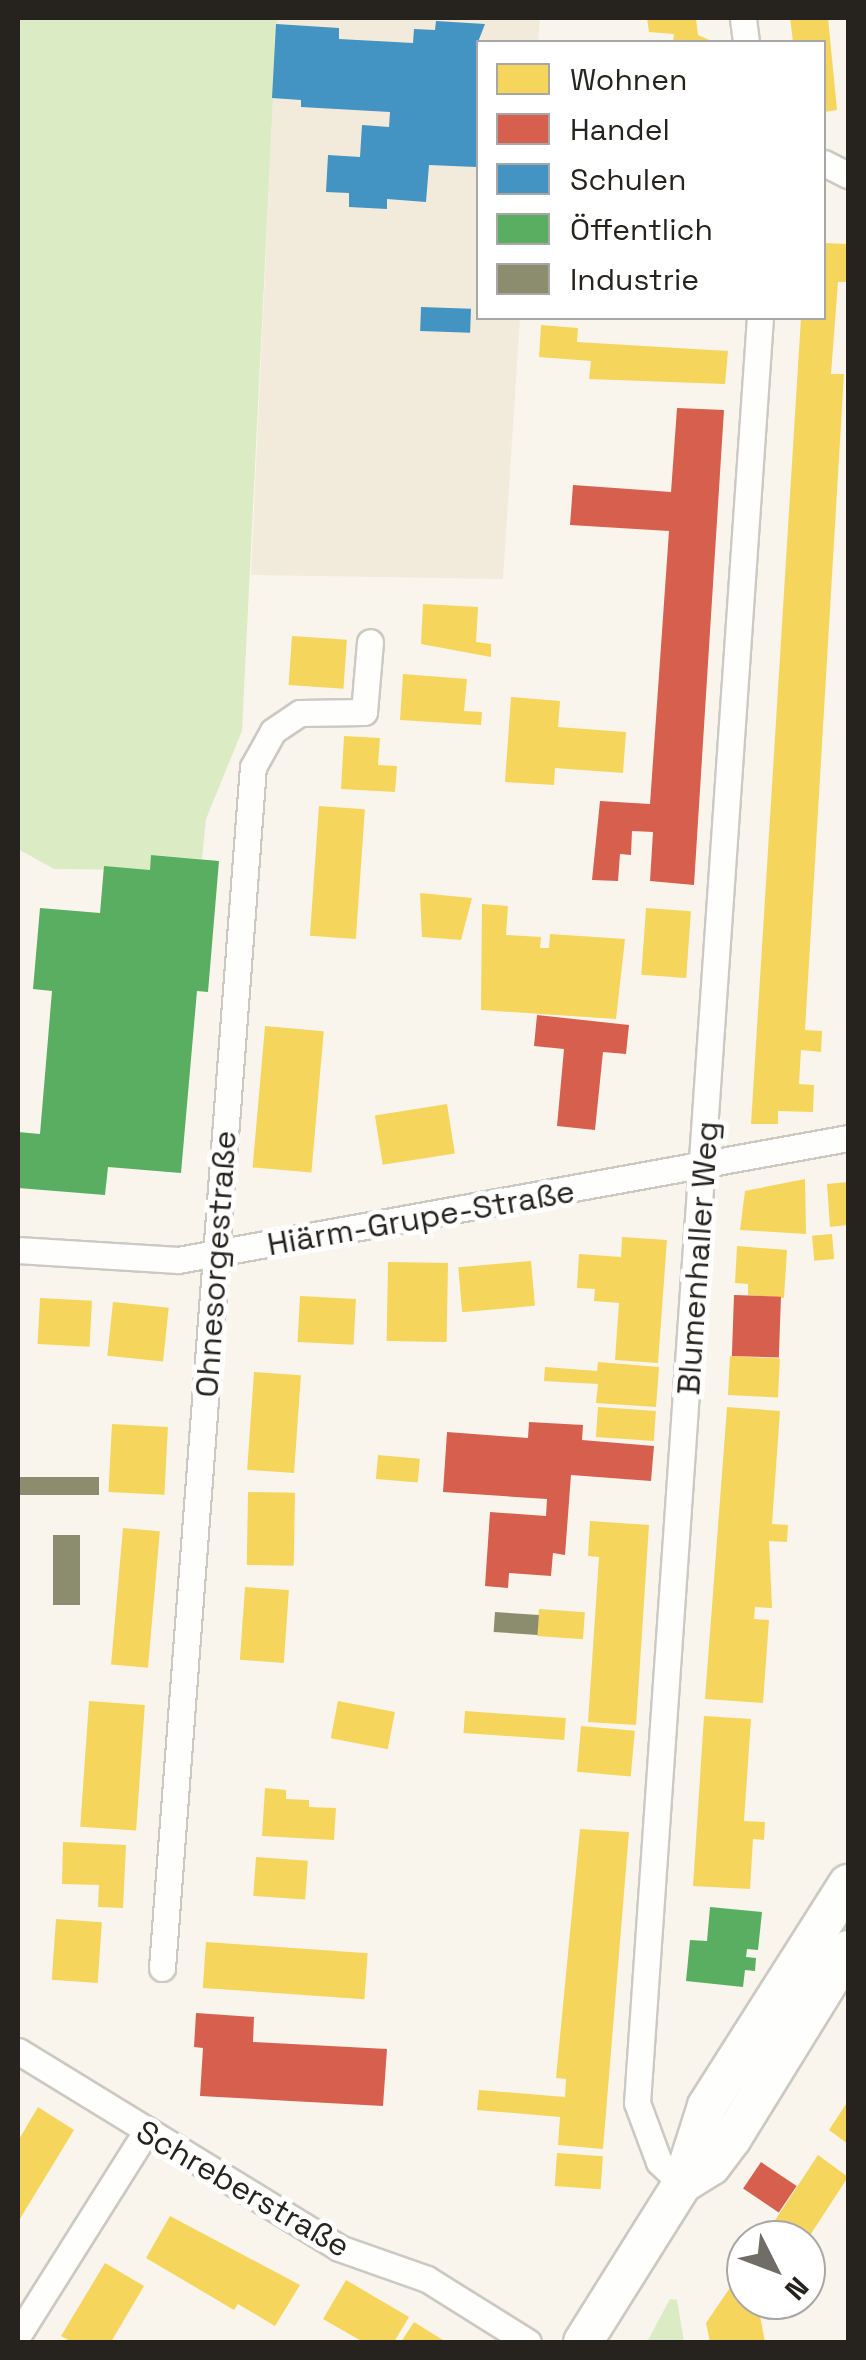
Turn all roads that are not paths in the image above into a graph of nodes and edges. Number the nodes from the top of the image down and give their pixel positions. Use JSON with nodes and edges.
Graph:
{"nodes":[{"id":1,"x":760,"y":320,"type":"edge"},
{"id":2,"x":370,"y":642,"type":"dead end"},
{"id":3,"x":848,"y":1138,"type":"edge"},
{"id":4,"x":705,"y":1167,"type":"junction"},
{"id":5,"x":18,"y":1250,"type":"edge"},
{"id":6,"x":218,"y":1254,"type":"junction"},
{"id":7,"x":848,"y":1884,"type":"edge"},
{"id":8,"x":848,"y":1950,"type":"edge"},
{"id":9,"x":162,"y":1968,"type":"dead end"},
{"id":10,"x":18,"y":2051,"type":"edge"},
{"id":11,"x":145,"y":2133,"type":"junction"},
{"id":12,"x":682,"y":2184,"type":"junction"},
{"id":13,"x":18,"y":2335,"type":"edge"},
{"id":14,"x":528,"y":2342,"type":"edge"},
{"id":15,"x":583,"y":2342,"type":"edge"}],
"edges":[{"from":1,"to":4,"type":"street","name":"Blumenhaller Weg"},
{"from":2,"to":6,"type":"street","name":"Ohnesorgestraße"},
{"from":3,"to":4,"type":"street","name":"Hiärm-Grupe-Straße"},
{"from":4,"to":6,"type":"street","name":"Hiärm-Grupe-Straße"},
{"from":4,"to":12,"type":"street","name":"Blumenhaller Weg"},
{"from":5,"to":6,"type":"street","name":"Hiärm-Grupe-Straße"},
{"from":6,"to":9,"type":"street","name":"Ohnesorgestraße"},
{"from":7,"to":12,"type":"main road"},
{"from":8,"to":12,"type":"main road"},
{"from":10,"to":11,"type":"street","name":"Schreberstraße"},
{"from":11,"to":13,"type":"street"},
{"from":11,"to":14,"type":"street","name":"Schreberstraße"},
{"from":12,"to":15,"type":"main road"}]}
